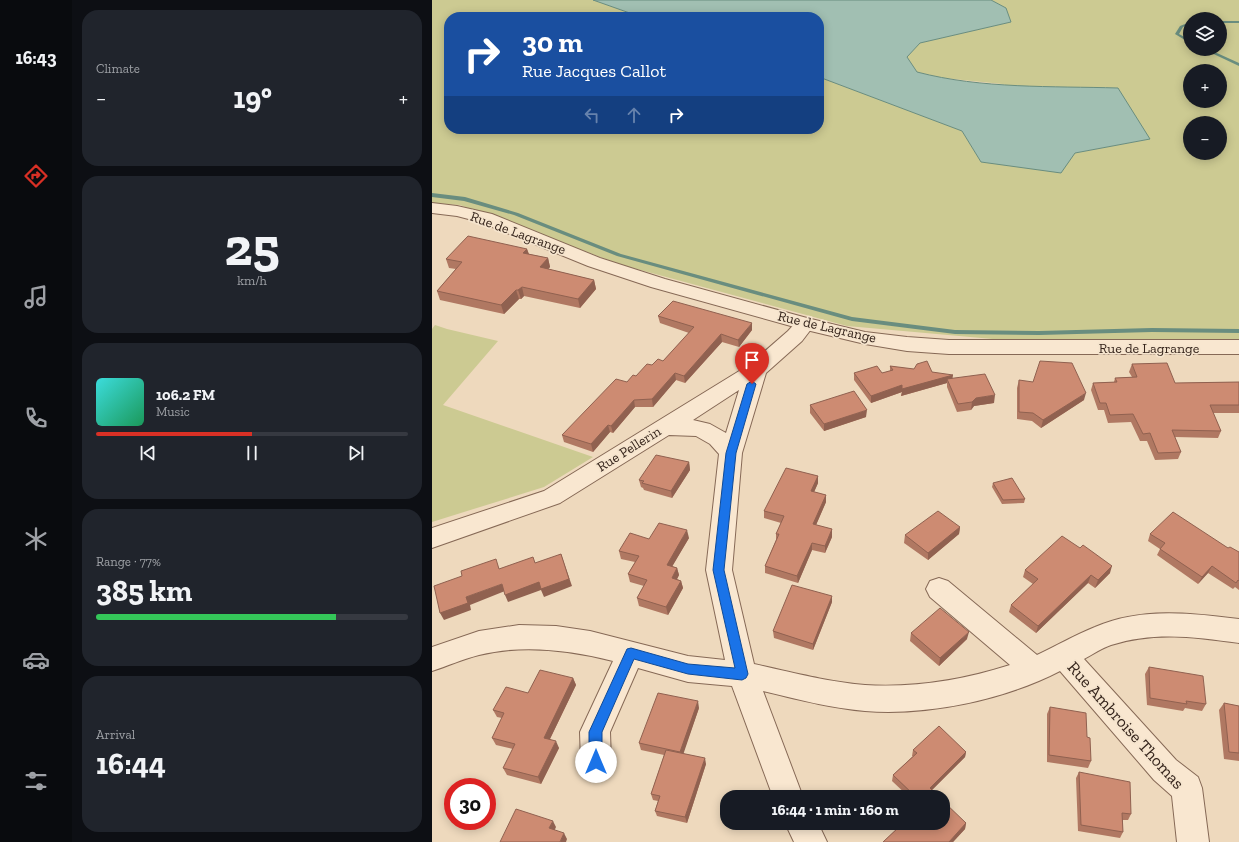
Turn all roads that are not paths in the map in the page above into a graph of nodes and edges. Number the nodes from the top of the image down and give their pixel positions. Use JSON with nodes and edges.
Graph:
{"nodes":[{"id":1,"x":432,"y":208,"type":"edge"},
{"id":2,"x":805,"y":324,"type":"junction"},
{"id":3,"x":1239,"y":347,"type":"edge"},
{"id":4,"x":756,"y":370,"type":"junction"},
{"id":5,"x":665,"y":427,"type":"junction"},
{"id":6,"x":731,"y":453,"type":"junction"},
{"id":7,"x":432,"y":538,"type":"edge"},
{"id":8,"x":939,"y":589,"type":"dead end"},
{"id":9,"x":1239,"y":631,"type":"edge"},
{"id":10,"x":631,"y":653,"type":"junction"},
{"id":11,"x":1064,"y":656,"type":"junction"},
{"id":12,"x":432,"y":659,"type":"edge"},
{"id":13,"x":1035,"y":670,"type":"junction"},
{"id":14,"x":742,"y":674,"type":"junction"},
{"id":15,"x":596,"y":762,"type":"dead end"},
{"id":16,"x":785,"y":790,"type":"edge"},
{"id":17,"x":805,"y":830,"type":"edge"},
{"id":18,"x":811,"y":842,"type":"edge"},
{"id":19,"x":1193,"y":842,"type":"edge"}],
"edges":[{"from":1,"to":2,"type":"street","name":"Rue de Lagrange"},
{"from":2,"to":3,"type":"street","name":"Rue de Lagrange"},
{"from":2,"to":4,"type":"street","name":"Rue Pellerin"},
{"from":4,"to":5,"type":"street","name":"Rue Pellerin"},
{"from":4,"to":6,"type":"street"},
{"from":5,"to":6,"type":"street"},
{"from":5,"to":7,"type":"street","name":"Rue Pellerin"},
{"from":6,"to":14,"type":"street"},
{"from":8,"to":13,"type":"street"},
{"from":9,"to":11,"type":"street"},
{"from":10,"to":12,"type":"street"},
{"from":10,"to":14,"type":"street"},
{"from":10,"to":15,"type":"street"},
{"from":11,"to":13,"type":"street"},
{"from":11,"to":19,"type":"street","name":"Rue Ambroise Thomas"},
{"from":13,"to":14,"type":"street"},
{"from":14,"to":16,"type":"street"},
{"from":17,"to":18,"type":"street"}]}
